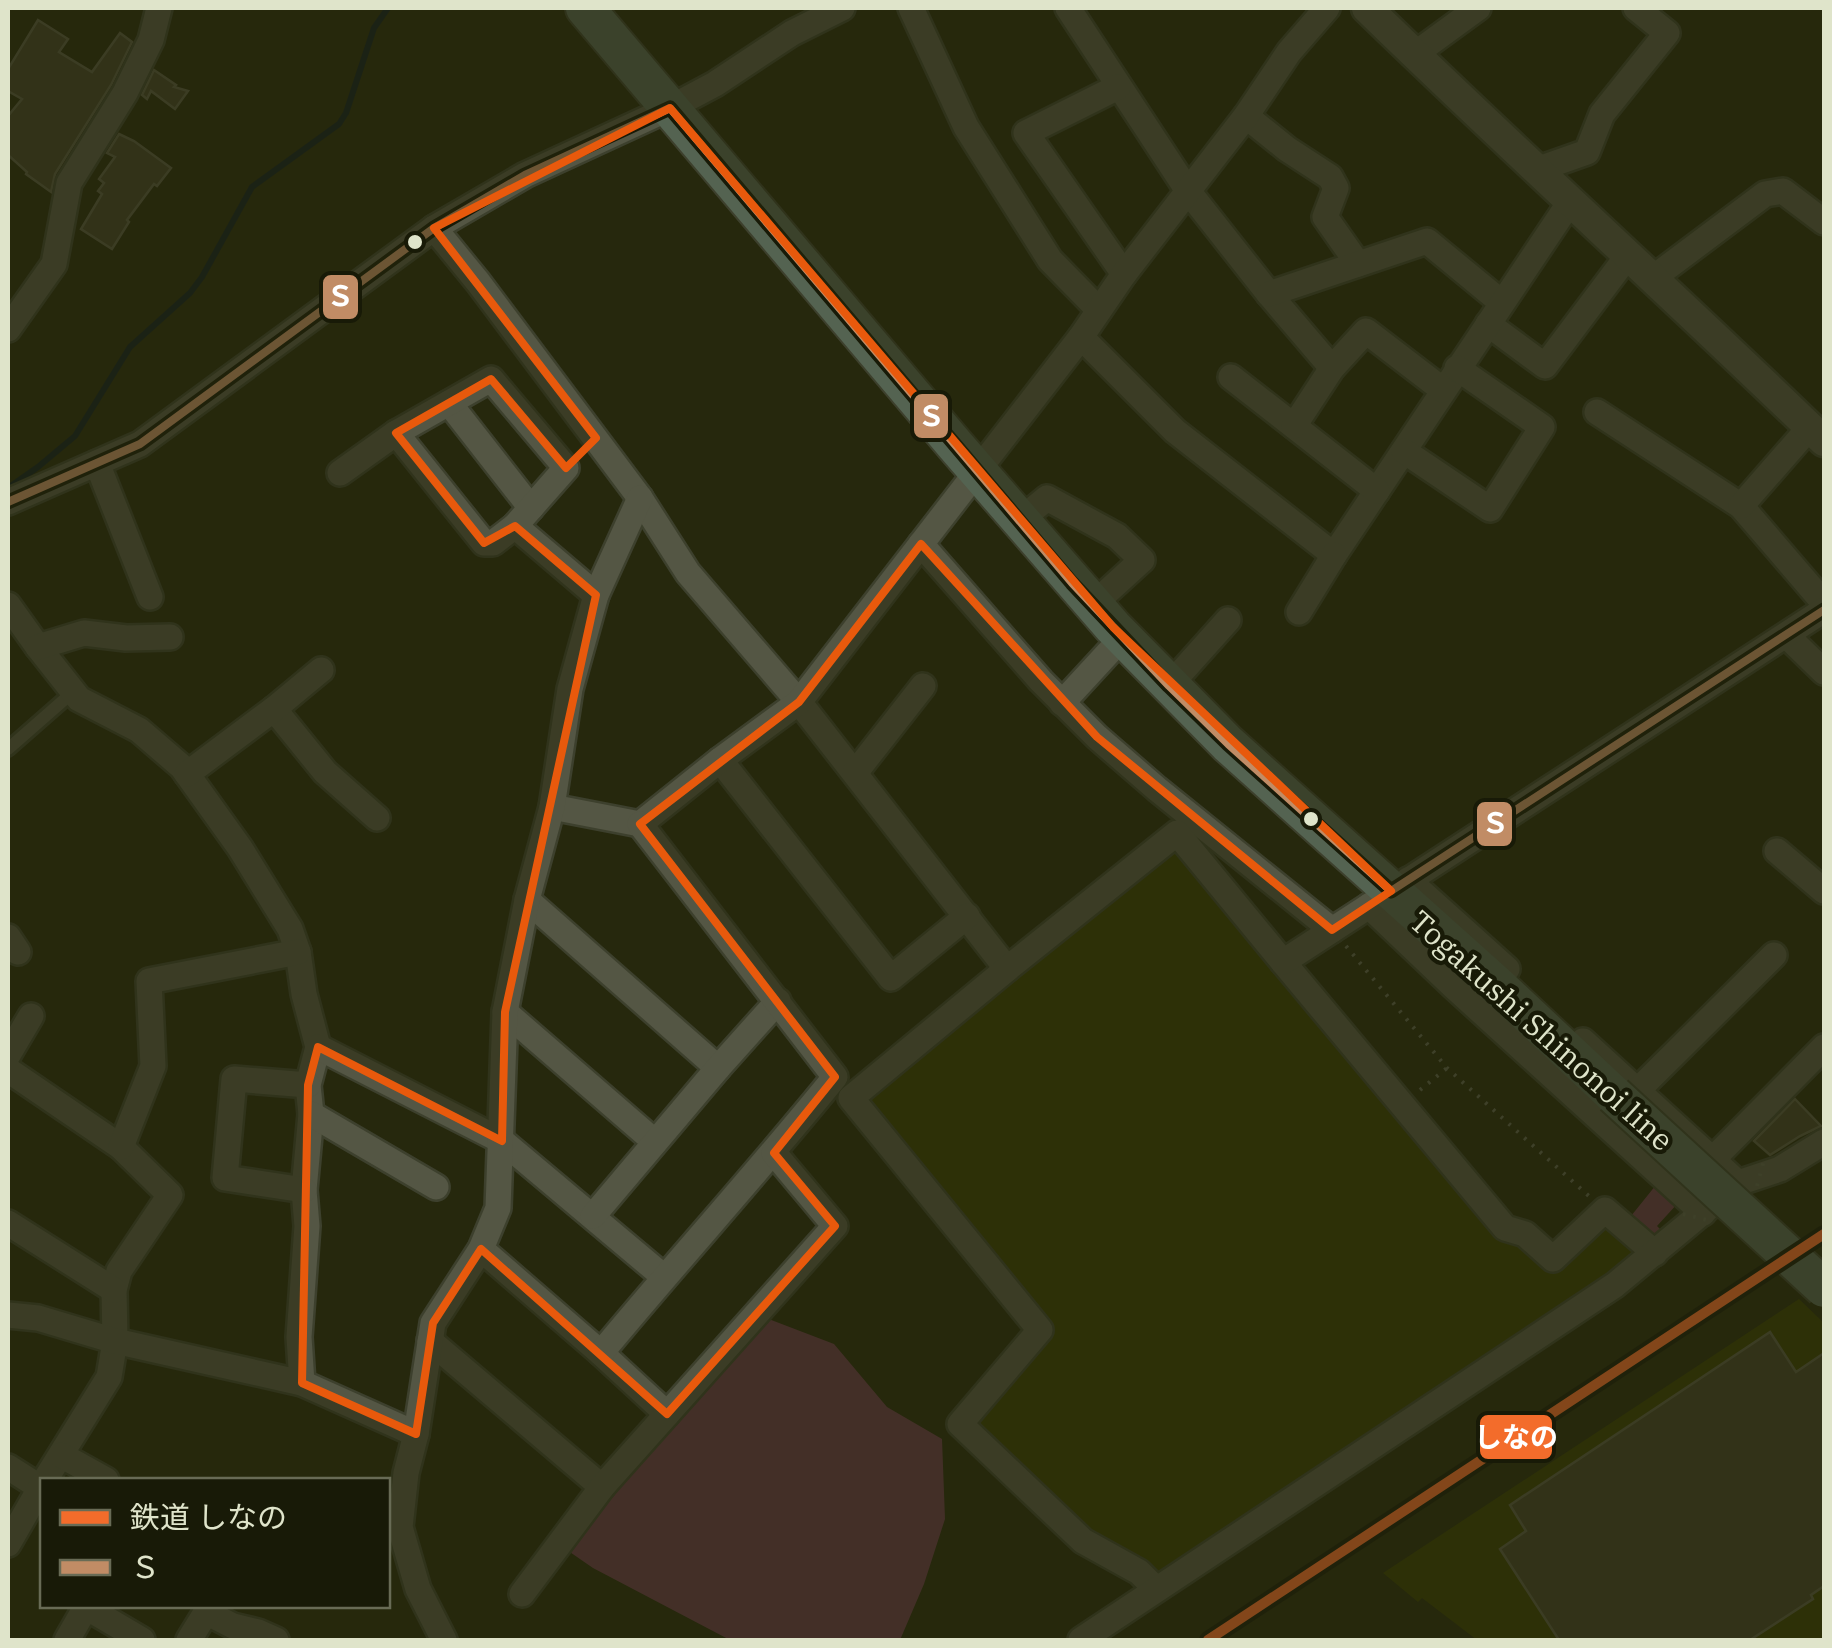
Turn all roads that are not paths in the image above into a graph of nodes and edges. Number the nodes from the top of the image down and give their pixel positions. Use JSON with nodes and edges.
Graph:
{"nodes":[{"id":1,"x":159,"y":8,"type":"edge"},
{"id":2,"x":585,"y":8,"type":"edge"},
{"id":3,"x":842,"y":8,"type":"edge"},
{"id":4,"x":911,"y":8,"type":"edge"},
{"id":5,"x":1068,"y":8,"type":"edge"},
{"id":6,"x":1327,"y":8,"type":"edge"},
{"id":7,"x":1367,"y":8,"type":"edge"},
{"id":8,"x":1478,"y":8,"type":"edge"},
{"id":9,"x":1636,"y":8,"type":"edge"},
{"id":10,"x":1415,"y":54,"type":"junction"},
{"id":11,"x":1118,"y":87,"type":"junction"},
{"id":12,"x":670,"y":108,"type":"junction"},
{"id":13,"x":1246,"y":116,"type":"junction"},
{"id":14,"x":1536,"y":170,"type":"junction"},
{"id":15,"x":1188,"y":191,"type":"junction"},
{"id":16,"x":1570,"y":202,"type":"junction"},
{"id":17,"x":1824,"y":222,"type":"edge"},
{"id":18,"x":434,"y":228,"type":"junction"},
{"id":19,"x":1628,"y":254,"type":"junction"},
{"id":20,"x":1358,"y":264,"type":"junction"},
{"id":21,"x":1124,"y":274,"type":"junction"},
{"id":22,"x":1653,"y":278,"type":"junction"},
{"id":23,"x":1268,"y":294,"type":"junction"},
{"id":24,"x":1099,"y":310,"type":"junction"},
{"id":25,"x":1494,"y":313,"type":"junction"},
{"id":26,"x":8,"y":329,"type":"edge"},
{"id":27,"x":1081,"y":336,"type":"junction"},
{"id":28,"x":1332,"y":368,"type":"junction"},
{"id":29,"x":1231,"y":376,"type":"dead end"},
{"id":30,"x":1450,"y":379,"type":"junction"},
{"id":31,"x":449,"y":403,"type":"junction"},
{"id":32,"x":1598,"y":412,"type":"dead end"},
{"id":33,"x":1294,"y":426,"type":"junction"},
{"id":34,"x":396,"y":433,"type":"junction"},
{"id":35,"x":1818,"y":434,"type":"edge"},
{"id":36,"x":596,"y":438,"type":"junction"},
{"id":37,"x":1404,"y":451,"type":"junction"},
{"id":38,"x":97,"y":462,"type":"junction"},
{"id":39,"x":566,"y":468,"type":"junction"},
{"id":40,"x":978,"y":472,"type":"junction"},
{"id":41,"x":340,"y":473,"type":"dead end"},
{"id":42,"x":1377,"y":491,"type":"junction"},
{"id":43,"x":640,"y":498,"type":"junction"},
{"id":44,"x":8,"y":502,"type":"edge"},
{"id":45,"x":1742,"y":506,"type":"junction"},
{"id":46,"x":523,"y":517,"type":"junction"},
{"id":47,"x":1019,"y":521,"type":"junction"},
{"id":48,"x":921,"y":544,"type":"junction"},
{"id":49,"x":1334,"y":555,"type":"junction"},
{"id":50,"x":1107,"y":592,"type":"dead end"},
{"id":51,"x":596,"y":595,"type":"junction"},
{"id":52,"x":150,"y":597,"type":"dead end"},
{"id":53,"x":8,"y":604,"type":"edge"},
{"id":54,"x":1824,"y":607,"type":"edge"},
{"id":55,"x":1298,"y":612,"type":"dead end"},
{"id":56,"x":1228,"y":620,"type":"dead end"},
{"id":57,"x":1787,"y":636,"type":"junction"},
{"id":58,"x":170,"y":637,"type":"dead end"},
{"id":59,"x":38,"y":648,"type":"junction"},
{"id":60,"x":1109,"y":652,"type":"dead end"},
{"id":61,"x":321,"y":670,"type":"dead end"},
{"id":62,"x":1824,"y":672,"type":"edge"},
{"id":63,"x":923,"y":686,"type":"dead end"},
{"id":64,"x":1170,"y":686,"type":"junction"},
{"id":65,"x":73,"y":692,"type":"junction"},
{"id":66,"x":800,"y":702,"type":"junction"},
{"id":67,"x":1062,"y":702,"type":"junction"},
{"id":68,"x":274,"y":709,"type":"junction"},
{"id":69,"x":8,"y":749,"type":"edge"},
{"id":70,"x":720,"y":760,"type":"junction"},
{"id":71,"x":855,"y":773,"type":"junction"},
{"id":72,"x":187,"y":774,"type":"junction"},
{"id":73,"x":552,"y":807,"type":"junction"},
{"id":74,"x":376,"y":818,"type":"dead end"},
{"id":75,"x":640,"y":824,"type":"junction"},
{"id":76,"x":1184,"y":824,"type":"junction"},
{"id":77,"x":1777,"y":851,"type":"dead end"},
{"id":78,"x":1824,"y":890,"type":"edge"},
{"id":79,"x":1389,"y":892,"type":"junction"},
{"id":80,"x":527,"y":900,"type":"junction"},
{"id":81,"x":966,"y":916,"type":"junction"},
{"id":82,"x":1332,"y":930,"type":"junction"},
{"id":83,"x":298,"y":952,"type":"junction"},
{"id":84,"x":1774,"y":956,"type":"dead end"},
{"id":85,"x":1283,"y":962,"type":"junction"},
{"id":86,"x":1006,"y":968,"type":"junction"},
{"id":87,"x":778,"y":1001,"type":"junction"},
{"id":88,"x":505,"y":1012,"type":"junction"},
{"id":89,"x":31,"y":1016,"type":"dead end"},
{"id":90,"x":318,"y":1047,"type":"junction"},
{"id":91,"x":1824,"y":1047,"type":"edge"},
{"id":92,"x":8,"y":1055,"type":"edge"},
{"id":93,"x":718,"y":1068,"type":"junction"},
{"id":94,"x":8,"y":1070,"type":"edge"},
{"id":95,"x":308,"y":1085,"type":"junction"},
{"id":96,"x":1626,"y":1093,"type":"junction"},
{"id":97,"x":311,"y":1114,"type":"junction"},
{"id":98,"x":502,"y":1142,"type":"junction"},
{"id":99,"x":656,"y":1142,"type":"junction"},
{"id":100,"x":1824,"y":1142,"type":"edge"},
{"id":101,"x":121,"y":1147,"type":"junction"},
{"id":102,"x":774,"y":1153,"type":"junction"},
{"id":103,"x":1712,"y":1160,"type":"junction"},
{"id":104,"x":1738,"y":1183,"type":"junction"},
{"id":105,"x":436,"y":1186,"type":"dead end"},
{"id":106,"x":304,"y":1190,"type":"junction"},
{"id":107,"x":1702,"y":1213,"type":"junction"},
{"id":108,"x":593,"y":1216,"type":"junction"},
{"id":109,"x":8,"y":1223,"type":"edge"},
{"id":110,"x":481,"y":1249,"type":"junction"},
{"id":111,"x":1655,"y":1253,"type":"junction"},
{"id":112,"x":664,"y":1277,"type":"junction"},
{"id":113,"x":1824,"y":1288,"type":"edge"},
{"id":114,"x":114,"y":1290,"type":"junction"},
{"id":115,"x":8,"y":1315,"type":"edge"},
{"id":116,"x":430,"y":1340,"type":"junction"},
{"id":117,"x":115,"y":1341,"type":"junction"},
{"id":118,"x":602,"y":1353,"type":"junction"},
{"id":119,"x":302,"y":1382,"type":"junction"},
{"id":120,"x":666,"y":1414,"type":"junction"},
{"id":121,"x":416,"y":1434,"type":"junction"},
{"id":122,"x":61,"y":1455,"type":"junction"},
{"id":123,"x":8,"y":1466,"type":"edge"},
{"id":124,"x":47,"y":1478,"type":"edge"},
{"id":125,"x":102,"y":1478,"type":"edge"},
{"id":126,"x":40,"y":1482,"type":"edge"},
{"id":127,"x":602,"y":1487,"type":"junction"},
{"id":128,"x":40,"y":1489,"type":"edge"},
{"id":129,"x":8,"y":1544,"type":"edge"},
{"id":130,"x":1156,"y":1589,"type":"junction"},
{"id":131,"x":522,"y":1594,"type":"dead end"},
{"id":132,"x":85,"y":1608,"type":"edge"},
{"id":133,"x":88,"y":1608,"type":"edge"},
{"id":134,"x":208,"y":1609,"type":"edge"},
{"id":135,"x":67,"y":1640,"type":"edge"},
{"id":136,"x":142,"y":1640,"type":"edge"},
{"id":137,"x":189,"y":1640,"type":"edge"},
{"id":138,"x":276,"y":1640,"type":"edge"},
{"id":139,"x":444,"y":1640,"type":"edge"},
{"id":140,"x":1081,"y":1640,"type":"edge"}],
"edges":[{"from":1,"to":26,"type":"street"},
{"from":2,"to":12,"type":"main road","name":"Togakushi Shinonoi line"},
{"from":3,"to":12,"type":"street"},
{"from":4,"to":24,"type":"street"},
{"from":5,"to":11,"type":"street"},
{"from":6,"to":13,"type":"street"},
{"from":7,"to":10,"type":"street"},
{"from":8,"to":10,"type":"street"},
{"from":9,"to":14,"type":"street"},
{"from":10,"to":14,"type":"street"},
{"from":11,"to":15,"type":"street"},
{"from":11,"to":21,"type":"street"},
{"from":12,"to":18,"type":"street"},
{"from":12,"to":40,"type":"main road","name":"Togakushi Shinonoi line"},
{"from":13,"to":15,"type":"street"},
{"from":13,"to":20,"type":"street"},
{"from":14,"to":16,"type":"street"},
{"from":15,"to":21,"type":"street"},
{"from":15,"to":23,"type":"street"},
{"from":16,"to":19,"type":"street"},
{"from":16,"to":25,"type":"street"},
{"from":17,"to":22,"type":"street"},
{"from":18,"to":36,"type":"street"},
{"from":18,"to":38,"type":"street"},
{"from":19,"to":22,"type":"street"},
{"from":19,"to":25,"type":"street"},
{"from":20,"to":23,"type":"street"},
{"from":20,"to":25,"type":"street"},
{"from":21,"to":24,"type":"street"},
{"from":22,"to":35,"type":"street"},
{"from":23,"to":28,"type":"street"},
{"from":24,"to":27,"type":"street"},
{"from":25,"to":30,"type":"street"},
{"from":27,"to":40,"type":"street"},
{"from":27,"to":49,"type":"street"},
{"from":28,"to":30,"type":"street"},
{"from":28,"to":33,"type":"street"},
{"from":29,"to":33,"type":"street"},
{"from":30,"to":37,"type":"street"},
{"from":30,"to":37,"type":"street"},
{"from":31,"to":34,"type":"street"},
{"from":31,"to":39,"type":"street"},
{"from":31,"to":46,"type":"street"},
{"from":32,"to":45,"type":"street"},
{"from":33,"to":42,"type":"street"},
{"from":34,"to":41,"type":"street"},
{"from":34,"to":46,"type":"street"},
{"from":35,"to":45,"type":"street"},
{"from":36,"to":39,"type":"street"},
{"from":36,"to":43,"type":"street"},
{"from":37,"to":42,"type":"street"},
{"from":38,"to":44,"type":"street"},
{"from":38,"to":52,"type":"street"},
{"from":39,"to":46,"type":"street"},
{"from":40,"to":47,"type":"main road","name":"Togakushi Shinonoi line"},
{"from":40,"to":48,"type":"street"},
{"from":42,"to":49,"type":"street"},
{"from":43,"to":51,"type":"street"},
{"from":43,"to":66,"type":"street"},
{"from":45,"to":54,"type":"street"},
{"from":46,"to":51,"type":"street"},
{"from":47,"to":50,"type":"street"},
{"from":47,"to":64,"type":"main road","name":"Togakushi Shinonoi line"},
{"from":48,"to":66,"type":"street"},
{"from":48,"to":67,"type":"street"},
{"from":49,"to":55,"type":"street"},
{"from":51,"to":73,"type":"street"},
{"from":53,"to":59,"type":"street"},
{"from":54,"to":57,"type":"street"},
{"from":56,"to":64,"type":"street"},
{"from":57,"to":62,"type":"street"},
{"from":57,"to":79,"type":"street"},
{"from":58,"to":59,"type":"street"},
{"from":59,"to":65,"type":"street"},
{"from":60,"to":67,"type":"street"},
{"from":61,"to":68,"type":"street"},
{"from":63,"to":71,"type":"street"},
{"from":64,"to":79,"type":"main road","name":"Togakushi Shinonoi line"},
{"from":65,"to":69,"type":"lane"},
{"from":65,"to":72,"type":"street"},
{"from":66,"to":70,"type":"street"},
{"from":66,"to":71,"type":"street"},
{"from":67,"to":76,"type":"street"},
{"from":68,"to":72,"type":"street"},
{"from":68,"to":74,"type":"street"},
{"from":70,"to":75,"type":"street"},
{"from":70,"to":81,"type":"street"},
{"from":71,"to":81,"type":"street"},
{"from":72,"to":83,"type":"street"},
{"from":73,"to":75,"type":"street"},
{"from":73,"to":80,"type":"street"},
{"from":75,"to":87,"type":"street"},
{"from":76,"to":82,"type":"street"},
{"from":76,"to":85,"type":"street"},
{"from":76,"to":86,"type":"street"},
{"from":77,"to":78,"type":"street"},
{"from":79,"to":82,"type":"street"},
{"from":79,"to":96,"type":"main road","name":"Togakushi Shinonoi line"},
{"from":79,"to":107,"type":"street"},
{"from":80,"to":88,"type":"street"},
{"from":80,"to":93,"type":"street"},
{"from":81,"to":86,"type":"street"},
{"from":82,"to":85,"type":"street"},
{"from":83,"to":90,"type":"street"},
{"from":83,"to":101,"type":"street"},
{"from":84,"to":96,"type":"street"},
{"from":85,"to":111,"type":"street"},
{"from":86,"to":130,"type":"street"},
{"from":87,"to":93,"type":"street"},
{"from":87,"to":102,"type":"street"},
{"from":88,"to":98,"type":"street"},
{"from":88,"to":99,"type":"street"},
{"from":89,"to":92,"type":"street"},
{"from":90,"to":95,"type":"street"},
{"from":90,"to":98,"type":"street"},
{"from":91,"to":103,"type":"street"},
{"from":93,"to":99,"type":"street"},
{"from":94,"to":101,"type":"street"},
{"from":95,"to":97,"type":"street"},
{"from":95,"to":106,"type":"street"},
{"from":96,"to":103,"type":"street"},
{"from":96,"to":113,"type":"main road","name":"Togakushi Shinonoi line","bridge":true},
{"from":97,"to":105,"type":"street"},
{"from":97,"to":106,"type":"street"},
{"from":98,"to":108,"type":"street"},
{"from":98,"to":110,"type":"street"},
{"from":99,"to":108,"type":"street"},
{"from":100,"to":104,"type":"street"},
{"from":101,"to":114,"type":"street"},
{"from":102,"to":112,"type":"street"},
{"from":102,"to":120,"type":"street"},
{"from":103,"to":104,"type":"street"},
{"from":104,"to":107,"type":"street"},
{"from":106,"to":119,"type":"street"},
{"from":107,"to":111,"type":"street"},
{"from":108,"to":112,"type":"street"},
{"from":109,"to":114,"type":"street"},
{"from":110,"to":116,"type":"street"},
{"from":110,"to":118,"type":"street"},
{"from":111,"to":130,"type":"street"},
{"from":112,"to":118,"type":"street"},
{"from":114,"to":117,"type":"street"},
{"from":115,"to":117,"type":"street"},
{"from":116,"to":121,"type":"street"},
{"from":116,"to":127,"type":"street"},
{"from":117,"to":119,"type":"street"},
{"from":117,"to":122,"type":"street"},
{"from":118,"to":120,"type":"street"},
{"from":119,"to":121,"type":"street"},
{"from":120,"to":127,"type":"street"},
{"from":121,"to":139,"type":"street"},
{"from":122,"to":124,"type":"street"},
{"from":122,"to":125,"type":"street"},
{"from":123,"to":126,"type":"street"},
{"from":127,"to":131,"type":"street"},
{"from":128,"to":129,"type":"street"},
{"from":130,"to":140,"type":"street"},
{"from":132,"to":135,"type":"street"},
{"from":133,"to":136,"type":"street"},
{"from":134,"to":137,"type":"street"},
{"from":134,"to":138,"type":"street"}]}
